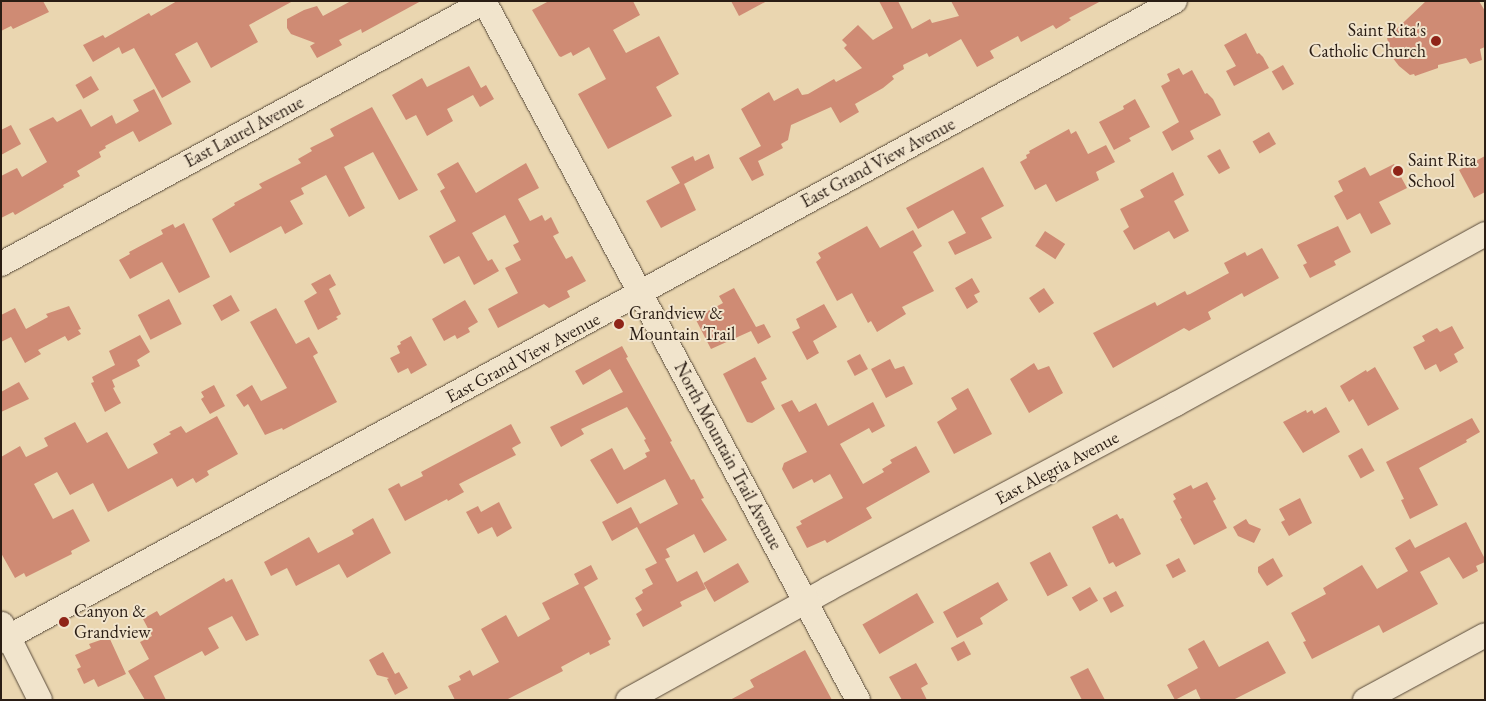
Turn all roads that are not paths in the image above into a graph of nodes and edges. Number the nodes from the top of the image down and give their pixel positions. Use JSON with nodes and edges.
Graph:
{"nodes":[{"id":1,"x":1175,"y":1,"type":"edge"},
{"id":2,"x":485,"y":2,"type":"edge"},
{"id":3,"x":1485,"y":234,"type":"edge"},
{"id":4,"x":1,"y":264,"type":"edge"},
{"id":5,"x":640,"y":294,"type":"junction"},
{"id":6,"x":806,"y":602,"type":"junction"},
{"id":7,"x":4,"y":633,"type":"edge"},
{"id":8,"x":1485,"y":635,"type":"edge"},
{"id":9,"x":40,"y":700,"type":"edge"},
{"id":10,"x":628,"y":700,"type":"edge"},
{"id":11,"x":858,"y":700,"type":"edge"},
{"id":12,"x":1365,"y":700,"type":"edge"}],
"edges":[{"from":1,"to":5,"type":"street","name":"East Grand View Avenue"},
{"from":2,"to":4,"type":"street","name":"East Laurel Avenue"},
{"from":2,"to":5,"type":"street","name":"North Mountain Trail Avenue"},
{"from":3,"to":6,"type":"street","name":"East Alegria Avenue"},
{"from":5,"to":6,"type":"street","name":"North Mountain Trail Avenue"},
{"from":5,"to":7,"type":"street","name":"East Grand View Avenue"},
{"from":6,"to":10,"type":"street","name":"East Alegria Avenue"},
{"from":6,"to":11,"type":"street","name":"North Mountain Trail Avenue"},
{"from":7,"to":9,"type":"street"},
{"from":8,"to":12,"type":"street"}]}
